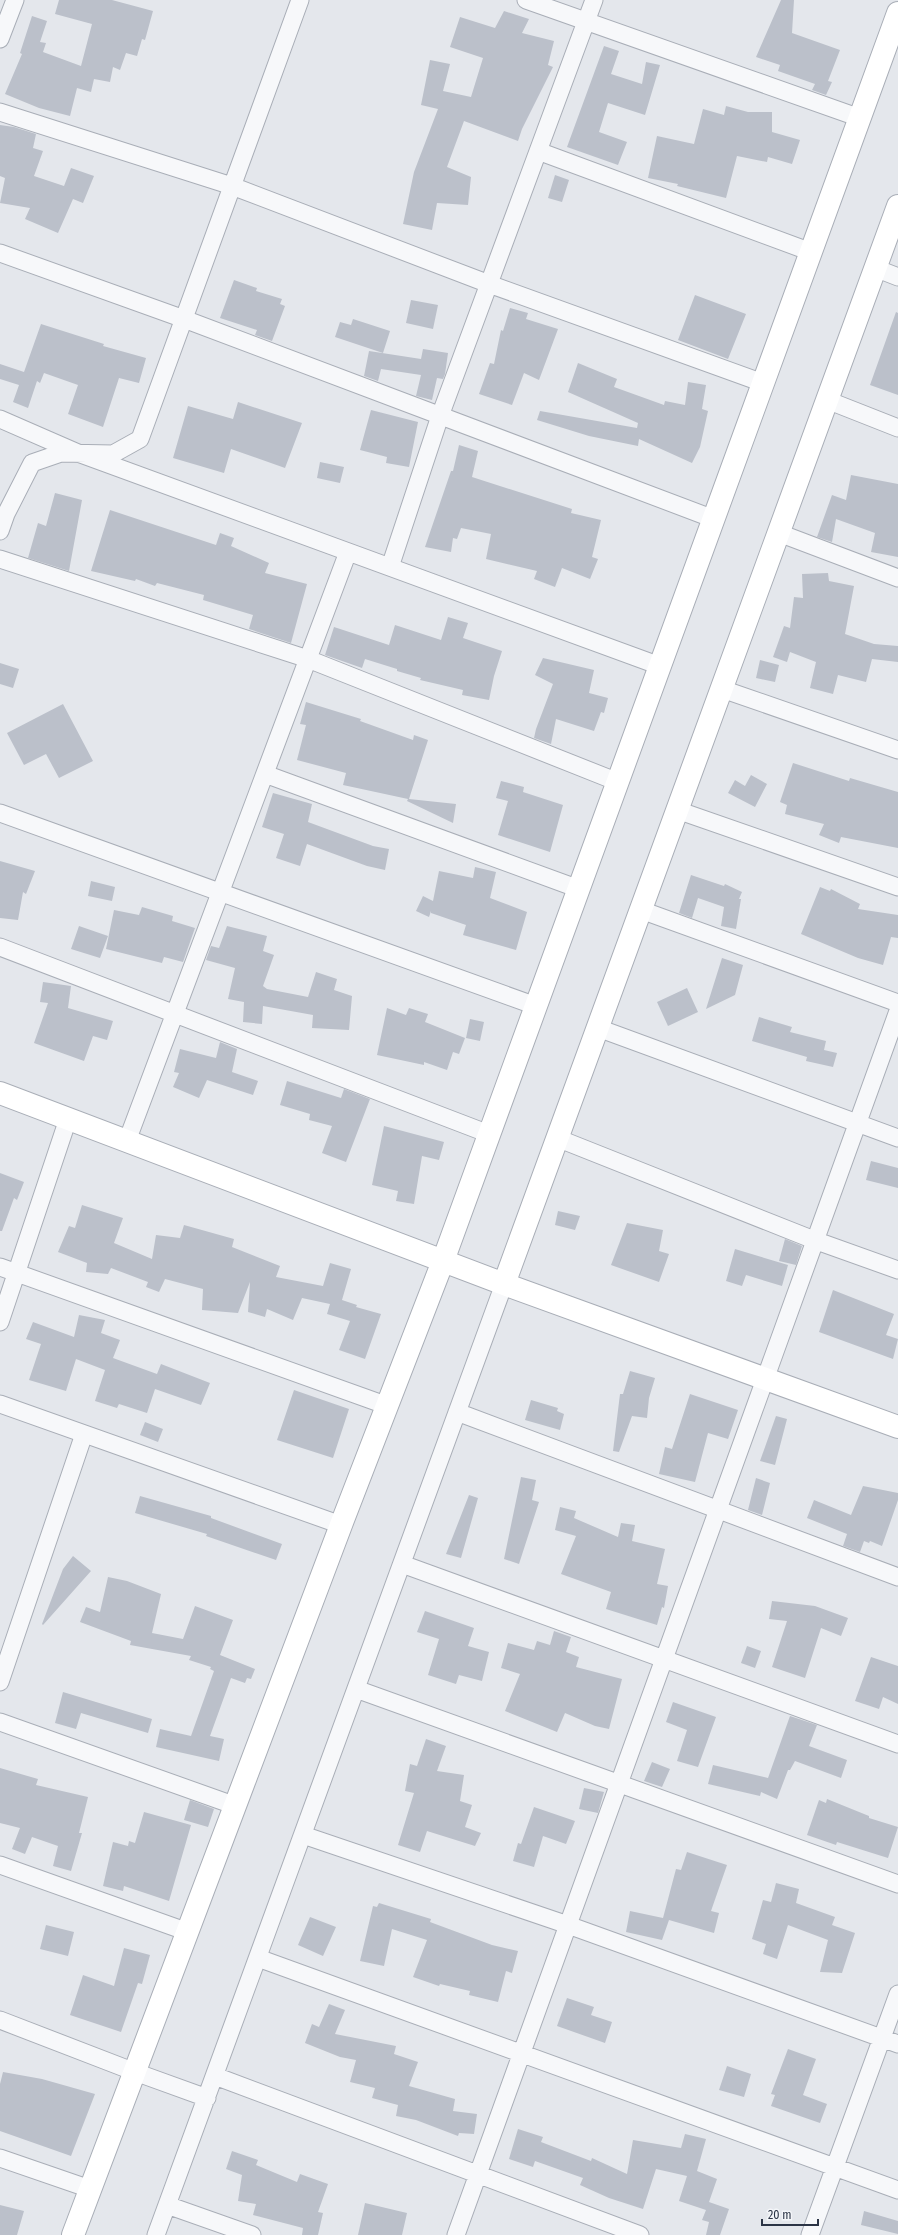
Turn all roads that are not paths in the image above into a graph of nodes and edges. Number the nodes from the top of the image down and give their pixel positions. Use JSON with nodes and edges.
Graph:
{"nodes":[{"id":1,"x":15,"y":0,"type":"edge"},
{"id":2,"x":300,"y":0,"type":"edge"},
{"id":3,"x":526,"y":0,"type":"edge"},
{"id":4,"x":594,"y":0,"type":"edge"},
{"id":5,"x":898,"y":13,"type":"edge"},
{"id":6,"x":586,"y":20,"type":"junction"},
{"id":7,"x":0,"y":39,"type":"edge"},
{"id":8,"x":0,"y":112,"type":"edge"},
{"id":9,"x":860,"y":118,"type":"junction"},
{"id":10,"x":538,"y":151,"type":"junction"},
{"id":11,"x":232,"y":186,"type":"junction"},
{"id":12,"x":898,"y":206,"type":"edge"},
{"id":13,"x":811,"y":252,"type":"junction"},
{"id":14,"x":0,"y":253,"type":"edge"},
{"id":15,"x":875,"y":268,"type":"junction"},
{"id":16,"x":898,"y":277,"type":"edge"},
{"id":17,"x":489,"y":284,"type":"junction"},
{"id":18,"x":184,"y":319,"type":"junction"},
{"id":19,"x":763,"y":383,"type":"junction"},
{"id":20,"x":827,"y":400,"type":"junction"},
{"id":21,"x":440,"y":416,"type":"junction"},
{"id":22,"x":0,"y":419,"type":"edge"},
{"id":23,"x":898,"y":428,"type":"edge"},
{"id":24,"x":78,"y":453,"type":"junction"},
{"id":25,"x":714,"y":519,"type":"junction"},
{"id":26,"x":0,"y":531,"type":"edge"},
{"id":27,"x":779,"y":533,"type":"junction"},
{"id":28,"x":348,"y":552,"type":"junction"},
{"id":29,"x":0,"y":559,"type":"edge"},
{"id":30,"x":390,"y":567,"type":"junction"},
{"id":31,"x":898,"y":578,"type":"edge"},
{"id":32,"x":308,"y":659,"type":"junction"},
{"id":33,"x":660,"y":666,"type":"junction"},
{"id":34,"x":722,"y":688,"type":"junction"},
{"id":35,"x":898,"y":750,"type":"edge"},
{"id":36,"x":265,"y":774,"type":"junction"},
{"id":37,"x":618,"y":782,"type":"junction"},
{"id":38,"x":677,"y":810,"type":"junction"},
{"id":39,"x":0,"y":813,"type":"edge"},
{"id":40,"x":898,"y":888,"type":"edge"},
{"id":41,"x":579,"y":889,"type":"junction"},
{"id":42,"x":220,"y":894,"type":"junction"},
{"id":43,"x":640,"y":910,"type":"junction"},
{"id":44,"x":0,"y":947,"type":"edge"},
{"id":45,"x":898,"y":1003,"type":"edge"},
{"id":46,"x":536,"y":1006,"type":"junction"},
{"id":47,"x":898,"y":1011,"type":"edge"},
{"id":48,"x":175,"y":1014,"type":"junction"},
{"id":49,"x":598,"y":1028,"type":"junction"},
{"id":50,"x":0,"y":1093,"type":"edge"},
{"id":51,"x":68,"y":1119,"type":"junction"},
{"id":52,"x":857,"y":1123,"type":"junction"},
{"id":53,"x":489,"y":1134,"type":"junction"},
{"id":54,"x":558,"y":1138,"type":"junction"},
{"id":55,"x":898,"y":1138,"type":"edge"},
{"id":56,"x":127,"y":1141,"type":"junction"},
{"id":57,"x":814,"y":1240,"type":"junction"},
{"id":58,"x":443,"y":1261,"type":"junction"},
{"id":59,"x":0,"y":1267,"type":"edge"},
{"id":60,"x":898,"y":1270,"type":"edge"},
{"id":61,"x":16,"y":1273,"type":"junction"},
{"id":62,"x":504,"y":1284,"type":"junction"},
{"id":63,"x":0,"y":1322,"type":"edge"},
{"id":64,"x":764,"y":1379,"type":"junction"},
{"id":65,"x":0,"y":1404,"type":"edge"},
{"id":66,"x":388,"y":1406,"type":"junction"},
{"id":67,"x":457,"y":1412,"type":"junction"},
{"id":68,"x":898,"y":1427,"type":"edge"},
{"id":69,"x":84,"y":1434,"type":"junction"},
{"id":70,"x":717,"y":1510,"type":"junction"},
{"id":71,"x":341,"y":1524,"type":"junction"},
{"id":72,"x":402,"y":1564,"type":"junction"},
{"id":73,"x":898,"y":1577,"type":"edge"},
{"id":74,"x":663,"y":1659,"type":"junction"},
{"id":75,"x":0,"y":1682,"type":"edge"},
{"id":76,"x":356,"y":1689,"type":"junction"},
{"id":77,"x":0,"y":1722,"type":"edge"},
{"id":78,"x":898,"y":1744,"type":"edge"},
{"id":79,"x":618,"y":1784,"type":"junction"},
{"id":80,"x":236,"y":1806,"type":"junction"},
{"id":81,"x":303,"y":1835,"type":"junction"},
{"id":82,"x":0,"y":1865,"type":"edge"},
{"id":83,"x":898,"y":1884,"type":"edge"},
{"id":84,"x":568,"y":1925,"type":"junction"},
{"id":85,"x":188,"y":1932,"type":"junction"},
{"id":86,"x":258,"y":1958,"type":"junction"},
{"id":87,"x":898,"y":1994,"type":"edge"},
{"id":88,"x":0,"y":2020,"type":"edge"},
{"id":89,"x":882,"y":2038,"type":"junction"},
{"id":90,"x":898,"y":2044,"type":"edge"},
{"id":91,"x":522,"y":2053,"type":"junction"},
{"id":92,"x":135,"y":2072,"type":"junction"},
{"id":93,"x":215,"y":2076,"type":"junction"},
{"id":94,"x":207,"y":2098,"type":"junction"},
{"id":95,"x":0,"y":2158,"type":"edge"},
{"id":96,"x":835,"y":2167,"type":"junction"},
{"id":97,"x":478,"y":2174,"type":"junction"},
{"id":98,"x":90,"y":2189,"type":"junction"},
{"id":99,"x":898,"y":2190,"type":"edge"},
{"id":100,"x":167,"y":2205,"type":"junction"},
{"id":101,"x":73,"y":2235,"type":"edge"},
{"id":102,"x":156,"y":2235,"type":"edge"},
{"id":103,"x":252,"y":2235,"type":"edge"},
{"id":104,"x":456,"y":2235,"type":"edge"},
{"id":105,"x":640,"y":2235,"type":"edge"},
{"id":106,"x":810,"y":2235,"type":"edge"}],
"edges":[{"from":1,"to":7,"type":"street"},
{"from":2,"to":11,"type":"street"},
{"from":3,"to":6,"type":"street"},
{"from":4,"to":6,"type":"street"},
{"from":5,"to":9,"type":"street"},
{"from":6,"to":9,"type":"street"},
{"from":6,"to":10,"type":"street"},
{"from":8,"to":11,"type":"street"},
{"from":9,"to":13,"type":"street"},
{"from":10,"to":13,"type":"street"},
{"from":10,"to":17,"type":"street"},
{"from":11,"to":17,"type":"street"},
{"from":11,"to":18,"type":"street"},
{"from":12,"to":15,"type":"street"},
{"from":13,"to":19,"type":"street"},
{"from":14,"to":18,"type":"street"},
{"from":15,"to":16,"type":"street"},
{"from":15,"to":20,"type":"street"},
{"from":17,"to":19,"type":"street"},
{"from":17,"to":21,"type":"street"},
{"from":18,"to":21,"type":"street"},
{"from":18,"to":24,"type":"street"},
{"from":19,"to":25,"type":"street"},
{"from":20,"to":23,"type":"street"},
{"from":20,"to":27,"type":"street"},
{"from":21,"to":25,"type":"street"},
{"from":21,"to":30,"type":"street"},
{"from":22,"to":24,"type":"street"},
{"from":24,"to":26,"type":"street"},
{"from":24,"to":28,"type":"street"},
{"from":25,"to":33,"type":"street"},
{"from":27,"to":31,"type":"street"},
{"from":27,"to":34,"type":"street"},
{"from":28,"to":30,"type":"street"},
{"from":28,"to":32,"type":"street"},
{"from":29,"to":32,"type":"street"},
{"from":30,"to":33,"type":"street"},
{"from":32,"to":36,"type":"street"},
{"from":32,"to":37,"type":"street"},
{"from":33,"to":37,"type":"street"},
{"from":34,"to":35,"type":"street"},
{"from":34,"to":38,"type":"street"},
{"from":36,"to":41,"type":"street"},
{"from":36,"to":42,"type":"street"},
{"from":37,"to":41,"type":"street"},
{"from":38,"to":40,"type":"street"},
{"from":38,"to":43,"type":"street"},
{"from":39,"to":42,"type":"street"},
{"from":41,"to":46,"type":"street"},
{"from":42,"to":46,"type":"street"},
{"from":42,"to":48,"type":"street"},
{"from":43,"to":45,"type":"street"},
{"from":43,"to":49,"type":"street"},
{"from":44,"to":48,"type":"street"},
{"from":46,"to":53,"type":"street"},
{"from":47,"to":52,"type":"street"},
{"from":48,"to":53,"type":"street"},
{"from":48,"to":56,"type":"street"},
{"from":49,"to":52,"type":"street"},
{"from":49,"to":54,"type":"street"},
{"from":50,"to":51,"type":"street"},
{"from":51,"to":56,"type":"street"},
{"from":51,"to":61,"type":"street"},
{"from":52,"to":55,"type":"street"},
{"from":52,"to":57,"type":"street"},
{"from":53,"to":58,"type":"street"},
{"from":54,"to":57,"type":"street"},
{"from":54,"to":62,"type":"street"},
{"from":56,"to":58,"type":"street"},
{"from":57,"to":60,"type":"street"},
{"from":57,"to":64,"type":"street"},
{"from":58,"to":62,"type":"street"},
{"from":58,"to":66,"type":"street"},
{"from":59,"to":61,"type":"street"},
{"from":61,"to":63,"type":"street"},
{"from":61,"to":66,"type":"street"},
{"from":62,"to":64,"type":"street"},
{"from":62,"to":67,"type":"street"},
{"from":64,"to":68,"type":"street"},
{"from":64,"to":70,"type":"street"},
{"from":65,"to":69,"type":"street"},
{"from":66,"to":71,"type":"street"},
{"from":67,"to":70,"type":"street"},
{"from":67,"to":72,"type":"street"},
{"from":69,"to":71,"type":"street"},
{"from":69,"to":75,"type":"street"},
{"from":70,"to":73,"type":"street"},
{"from":70,"to":74,"type":"street"},
{"from":71,"to":80,"type":"street"},
{"from":72,"to":74,"type":"street"},
{"from":72,"to":76,"type":"street"},
{"from":74,"to":78,"type":"street"},
{"from":74,"to":79,"type":"street"},
{"from":76,"to":79,"type":"street"},
{"from":76,"to":81,"type":"street"},
{"from":77,"to":80,"type":"street"},
{"from":79,"to":83,"type":"street"},
{"from":79,"to":84,"type":"street"},
{"from":80,"to":85,"type":"street"},
{"from":81,"to":84,"type":"street"},
{"from":81,"to":86,"type":"street"},
{"from":82,"to":85,"type":"street"},
{"from":84,"to":89,"type":"street"},
{"from":84,"to":91,"type":"street"},
{"from":85,"to":92,"type":"street"},
{"from":86,"to":91,"type":"street"},
{"from":86,"to":93,"type":"street"},
{"from":87,"to":89,"type":"street"},
{"from":88,"to":92,"type":"street"},
{"from":89,"to":90,"type":"street"},
{"from":89,"to":96,"type":"street"},
{"from":91,"to":96,"type":"street"},
{"from":91,"to":97,"type":"street"},
{"from":92,"to":94,"type":"street"},
{"from":92,"to":98,"type":"street"},
{"from":93,"to":94,"type":"street"},
{"from":93,"to":97,"type":"street"},
{"from":94,"to":100,"type":"street"},
{"from":95,"to":98,"type":"street"},
{"from":96,"to":99,"type":"street"},
{"from":96,"to":106,"type":"street"},
{"from":97,"to":104,"type":"street"},
{"from":97,"to":105,"type":"street"},
{"from":98,"to":101,"type":"street"},
{"from":100,"to":102,"type":"street"},
{"from":100,"to":103,"type":"street"}]}
